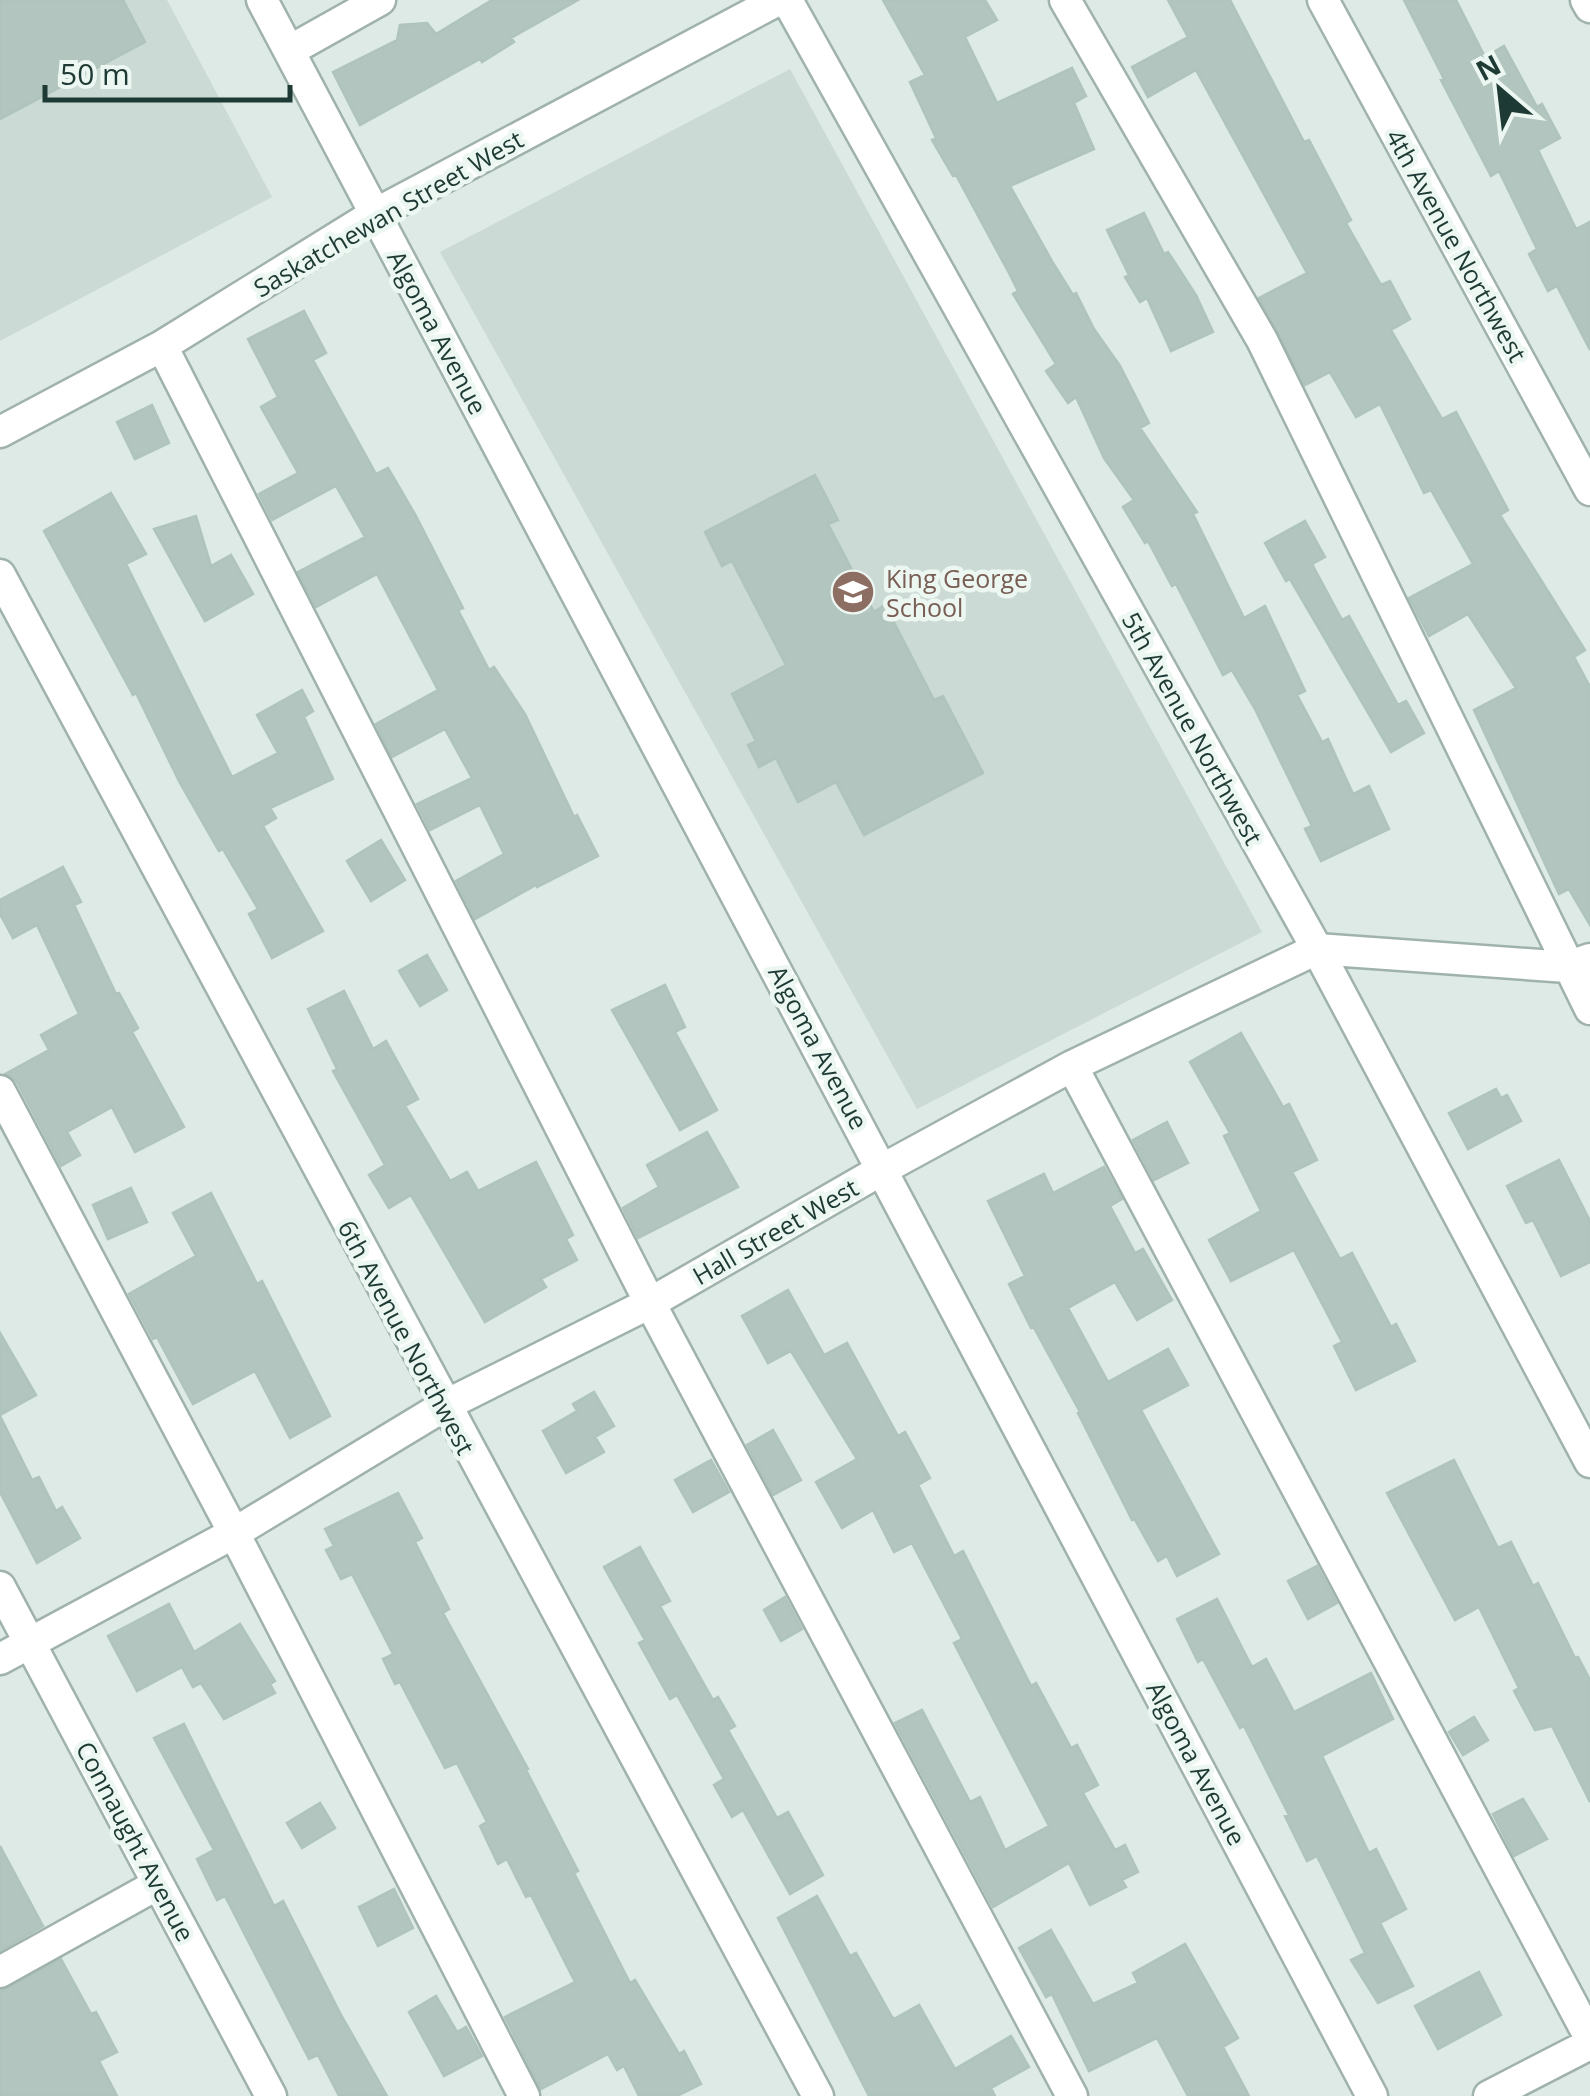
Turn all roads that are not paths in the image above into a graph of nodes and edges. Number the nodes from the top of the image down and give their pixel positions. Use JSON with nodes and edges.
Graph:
{"nodes":[{"id":1,"x":262,"y":0,"type":"edge"},
{"id":2,"x":380,"y":0,"type":"edge"},
{"id":3,"x":778,"y":0,"type":"edge"},
{"id":4,"x":786,"y":0,"type":"edge"},
{"id":5,"x":1065,"y":0,"type":"edge"},
{"id":6,"x":1324,"y":0,"type":"edge"},
{"id":7,"x":1586,"y":0,"type":"edge"},
{"id":8,"x":1590,"y":7,"type":"edge"},
{"id":9,"x":289,"y":51,"type":"junction"},
{"id":10,"x":376,"y":214,"type":"junction"},
{"id":11,"x":162,"y":346,"type":"junction"},
{"id":12,"x":0,"y":432,"type":"edge"},
{"id":13,"x":1590,"y":490,"type":"edge"},
{"id":14,"x":0,"y":576,"type":"edge"},
{"id":15,"x":1316,"y":950,"type":"junction"},
{"id":16,"x":1579,"y":963,"type":"edge"},
{"id":17,"x":1590,"y":1009,"type":"edge"},
{"id":18,"x":1072,"y":1066,"type":"junction"},
{"id":19,"x":0,"y":1091,"type":"edge"},
{"id":20,"x":883,"y":1169,"type":"junction"},
{"id":21,"x":650,"y":1302,"type":"junction"},
{"id":22,"x":444,"y":1406,"type":"junction"},
{"id":23,"x":1590,"y":1462,"type":"edge"},
{"id":24,"x":234,"y":1534,"type":"junction"},
{"id":25,"x":0,"y":1587,"type":"edge"},
{"id":26,"x":30,"y":1643,"type":"junction"},
{"id":27,"x":0,"y":1659,"type":"edge"},
{"id":28,"x":158,"y":1884,"type":"junction"},
{"id":29,"x":0,"y":1972,"type":"edge"},
{"id":30,"x":1590,"y":2041,"type":"edge"},
{"id":31,"x":270,"y":2096,"type":"edge"},
{"id":32,"x":524,"y":2096,"type":"edge"},
{"id":33,"x":818,"y":2096,"type":"edge"},
{"id":34,"x":1072,"y":2096,"type":"edge"},
{"id":35,"x":1372,"y":2096,"type":"edge"},
{"id":36,"x":1489,"y":2096,"type":"edge"}],
"edges":[{"from":1,"to":9,"type":"street","name":"Algoma Avenue"},
{"from":2,"to":9,"type":"street"},
{"from":3,"to":10,"type":"street","name":"Saskatchewan Street West"},
{"from":4,"to":15,"type":"street","name":"5th Avenue Northwest"},
{"from":5,"to":16,"type":"street"},
{"from":6,"to":13,"type":"street","name":"4th Avenue Northwest"},
{"from":7,"to":8,"type":"street"},
{"from":9,"to":10,"type":"street","name":"Algoma Avenue"},
{"from":10,"to":11,"type":"street","name":"Saskatchewan Street West"},
{"from":10,"to":20,"type":"street","name":"Algoma Avenue"},
{"from":11,"to":12,"type":"street","name":"Saskatchewan Street West"},
{"from":11,"to":21,"type":"street"},
{"from":14,"to":22,"type":"street","name":"6th Avenue Northwest"},
{"from":15,"to":16,"type":"street","name":"Hall Street West"},
{"from":15,"to":18,"type":"street","name":"Hall Street West"},
{"from":15,"to":23,"type":"street","name":"5th Avenue Northwest"},
{"from":16,"to":17,"type":"street"},
{"from":18,"to":20,"type":"street","name":"Hall Street West"},
{"from":18,"to":30,"type":"street"},
{"from":19,"to":24,"type":"street"},
{"from":20,"to":21,"type":"street","name":"Hall Street West"},
{"from":20,"to":35,"type":"street","name":"Algoma Avenue"},
{"from":21,"to":22,"type":"street","name":"Hall Street West"},
{"from":21,"to":34,"type":"street"},
{"from":22,"to":24,"type":"street","name":"Hall Street West"},
{"from":22,"to":33,"type":"street","name":"6th Avenue Northwest"},
{"from":24,"to":26,"type":"street","name":"Hall Street West"},
{"from":24,"to":32,"type":"street"},
{"from":25,"to":26,"type":"street","name":"Connaught Avenue"},
{"from":26,"to":27,"type":"street","name":"Hall Street West"},
{"from":26,"to":28,"type":"street","name":"Connaught Avenue"},
{"from":28,"to":29,"type":"street"},
{"from":28,"to":31,"type":"street","name":"Connaught Avenue"},
{"from":30,"to":36,"type":"street"}]}
